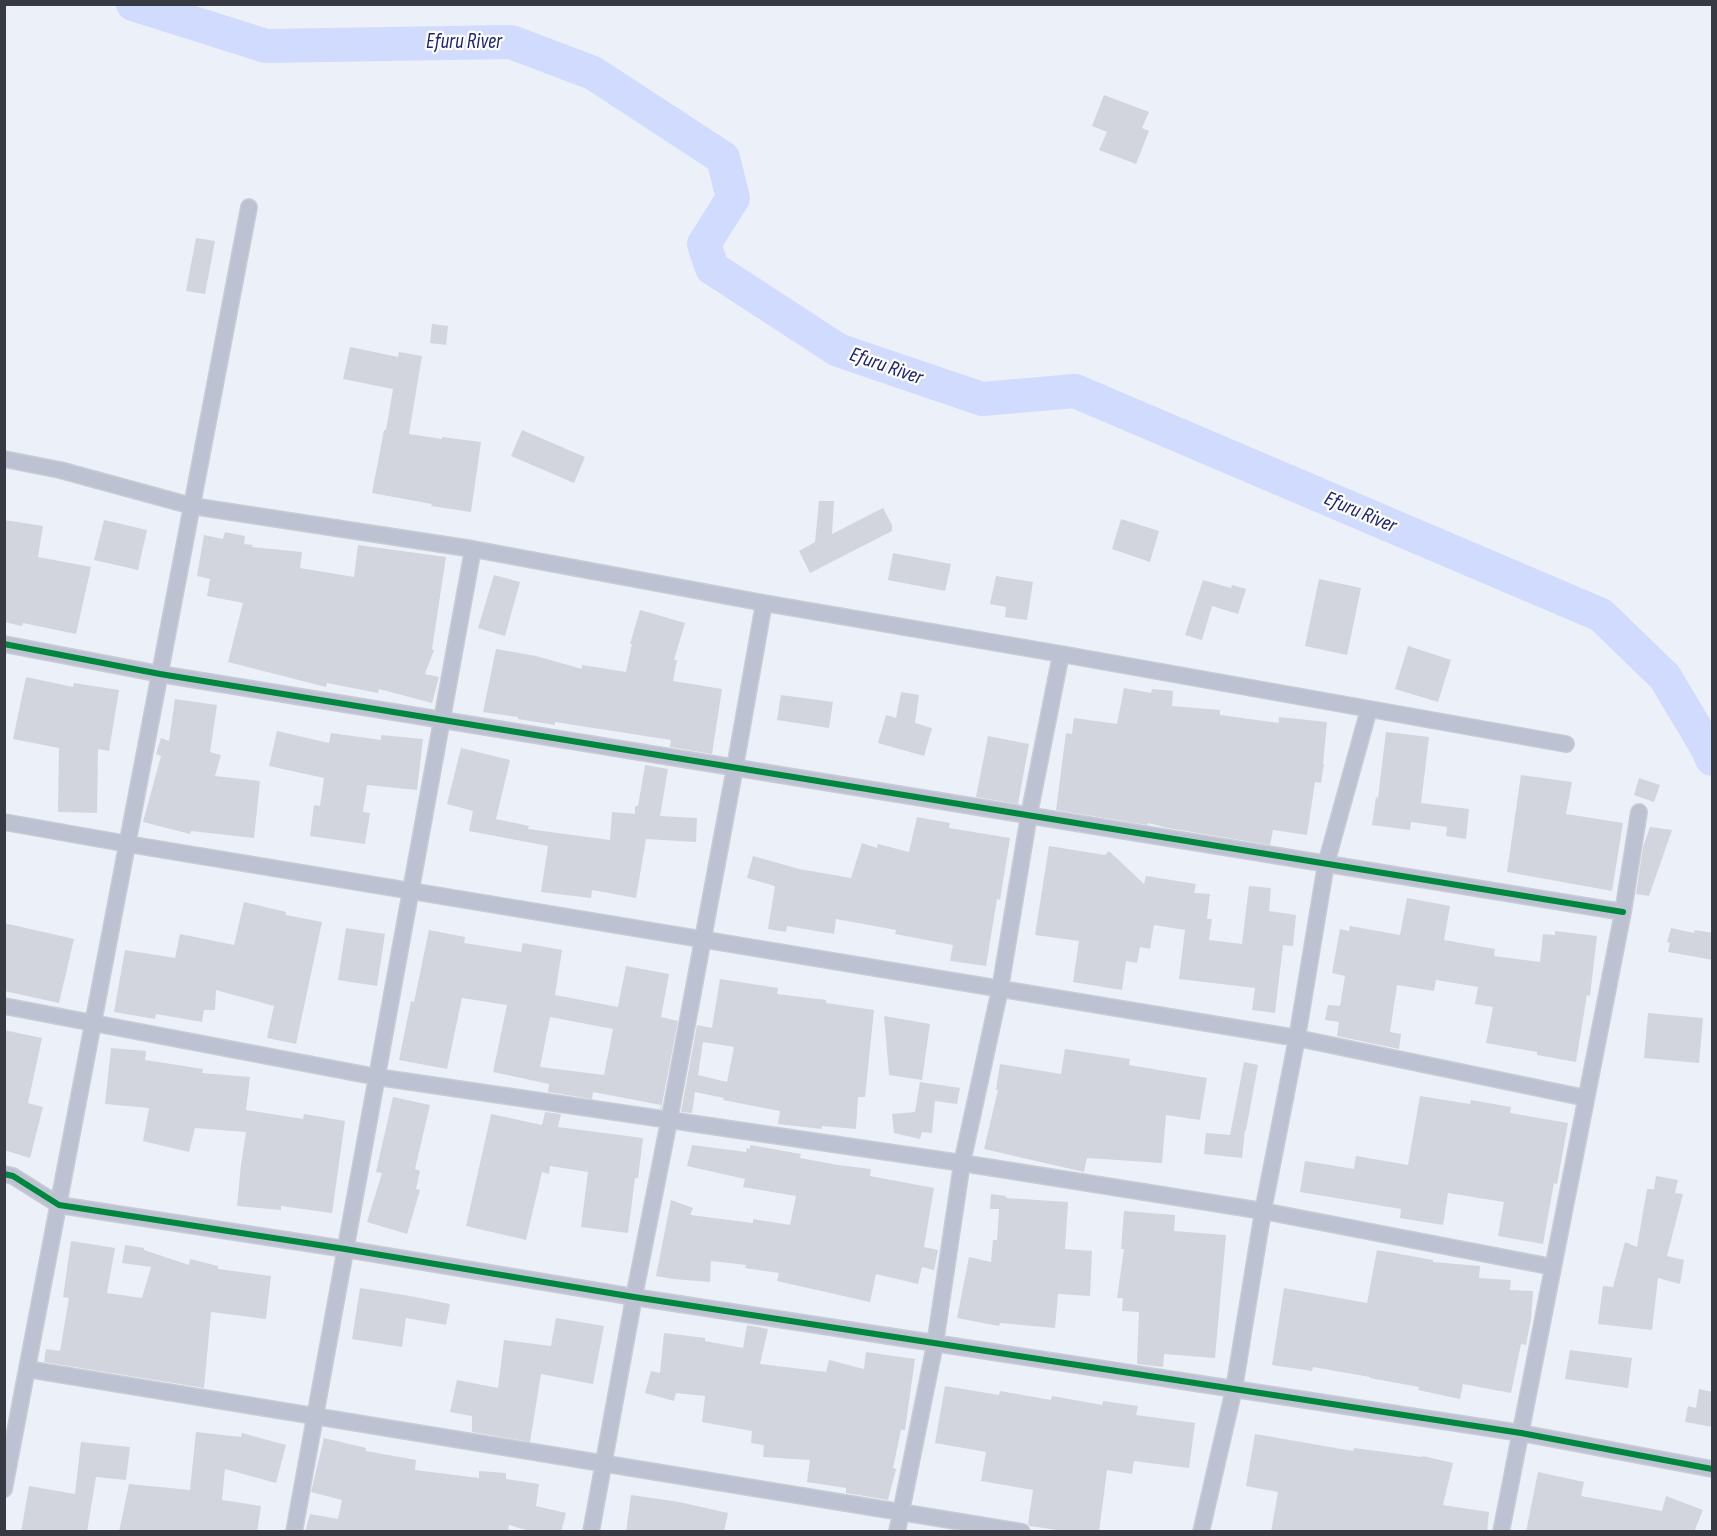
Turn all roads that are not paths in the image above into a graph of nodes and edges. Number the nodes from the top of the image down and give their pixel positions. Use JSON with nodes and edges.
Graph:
{"nodes":[{"id":1,"x":249,"y":207,"type":"dead end"},
{"id":2,"x":4,"y":459,"type":"edge"},
{"id":3,"x":192,"y":506,"type":"junction"},
{"id":4,"x":473,"y":549,"type":"junction"},
{"id":5,"x":764,"y":603,"type":"junction"},
{"id":6,"x":4,"y":644,"type":"edge"},
{"id":7,"x":1061,"y":654,"type":"junction"},
{"id":8,"x":160,"y":674,"type":"junction"},
{"id":9,"x":1368,"y":709,"type":"junction"},
{"id":10,"x":442,"y":719,"type":"junction"},
{"id":11,"x":1566,"y":744,"type":"dead end"},
{"id":12,"x":735,"y":767,"type":"junction"},
{"id":13,"x":1639,"y":812,"type":"dead end"},
{"id":14,"x":1029,"y":815,"type":"junction"},
{"id":15,"x":4,"y":822,"type":"edge"},
{"id":16,"x":128,"y":844,"type":"junction"},
{"id":17,"x":1326,"y":864,"type":"junction"},
{"id":18,"x":410,"y":891,"type":"junction"},
{"id":19,"x":1623,"y":912,"type":"junction"},
{"id":20,"x":702,"y":939,"type":"junction"},
{"id":21,"x":999,"y":989,"type":"junction"},
{"id":22,"x":4,"y":1006,"type":"edge"},
{"id":23,"x":93,"y":1023,"type":"junction"},
{"id":24,"x":1297,"y":1038,"type":"junction"},
{"id":25,"x":377,"y":1077,"type":"junction"},
{"id":26,"x":1586,"y":1098,"type":"junction"},
{"id":27,"x":669,"y":1121,"type":"junction"},
{"id":28,"x":962,"y":1163,"type":"junction"},
{"id":29,"x":4,"y":1174,"type":"edge"},
{"id":30,"x":59,"y":1205,"type":"junction"},
{"id":31,"x":1263,"y":1211,"type":"junction"},
{"id":32,"x":345,"y":1249,"type":"junction"},
{"id":33,"x":1553,"y":1268,"type":"junction"},
{"id":34,"x":634,"y":1297,"type":"junction"},
{"id":35,"x":935,"y":1344,"type":"junction"},
{"id":36,"x":27,"y":1369,"type":"junction"},
{"id":37,"x":1234,"y":1389,"type":"junction"},
{"id":38,"x":315,"y":1416,"type":"junction"},
{"id":39,"x":1521,"y":1433,"type":"junction"},
{"id":40,"x":603,"y":1463,"type":"junction"},
{"id":41,"x":1713,"y":1469,"type":"edge"},
{"id":42,"x":4,"y":1489,"type":"edge"},
{"id":43,"x":901,"y":1512,"type":"junction"},
{"id":44,"x":294,"y":1532,"type":"edge"},
{"id":45,"x":591,"y":1532,"type":"edge"},
{"id":46,"x":897,"y":1532,"type":"edge"},
{"id":47,"x":1022,"y":1532,"type":"edge"},
{"id":48,"x":1201,"y":1532,"type":"edge"},
{"id":49,"x":1501,"y":1532,"type":"edge"}],
"edges":[{"from":1,"to":3,"type":"street"},
{"from":2,"to":3,"type":"street"},
{"from":3,"to":4,"type":"street"},
{"from":3,"to":8,"type":"street"},
{"from":4,"to":5,"type":"street"},
{"from":4,"to":10,"type":"street"},
{"from":5,"to":7,"type":"street"},
{"from":5,"to":12,"type":"street"},
{"from":6,"to":8,"type":"street"},
{"from":7,"to":9,"type":"street"},
{"from":7,"to":14,"type":"street"},
{"from":8,"to":10,"type":"street"},
{"from":8,"to":16,"type":"street"},
{"from":9,"to":11,"type":"street"},
{"from":9,"to":17,"type":"street"},
{"from":10,"to":12,"type":"street"},
{"from":10,"to":18,"type":"street"},
{"from":12,"to":14,"type":"street"},
{"from":12,"to":20,"type":"street"},
{"from":13,"to":19,"type":"street"},
{"from":14,"to":17,"type":"street"},
{"from":14,"to":21,"type":"street"},
{"from":15,"to":16,"type":"street"},
{"from":16,"to":18,"type":"street"},
{"from":16,"to":23,"type":"street"},
{"from":17,"to":19,"type":"street"},
{"from":17,"to":24,"type":"street"},
{"from":18,"to":20,"type":"street"},
{"from":18,"to":25,"type":"street"},
{"from":19,"to":26,"type":"street"},
{"from":20,"to":21,"type":"street"},
{"from":20,"to":27,"type":"street"},
{"from":21,"to":24,"type":"street"},
{"from":21,"to":28,"type":"street"},
{"from":22,"to":23,"type":"street"},
{"from":23,"to":25,"type":"street"},
{"from":23,"to":30,"type":"street"},
{"from":24,"to":26,"type":"street"},
{"from":24,"to":31,"type":"street"},
{"from":25,"to":27,"type":"street"},
{"from":25,"to":32,"type":"street"},
{"from":26,"to":33,"type":"street"},
{"from":27,"to":28,"type":"street"},
{"from":27,"to":34,"type":"street"},
{"from":28,"to":31,"type":"street"},
{"from":28,"to":35,"type":"street"},
{"from":29,"to":30,"type":"street"},
{"from":30,"to":32,"type":"street"},
{"from":30,"to":36,"type":"street"},
{"from":31,"to":33,"type":"street"},
{"from":31,"to":37,"type":"street"},
{"from":32,"to":34,"type":"street"},
{"from":32,"to":38,"type":"street"},
{"from":33,"to":39,"type":"street"},
{"from":34,"to":35,"type":"street"},
{"from":34,"to":40,"type":"street"},
{"from":35,"to":37,"type":"street"},
{"from":35,"to":43,"type":"street"},
{"from":36,"to":38,"type":"street"},
{"from":36,"to":42,"type":"street"},
{"from":37,"to":39,"type":"street"},
{"from":37,"to":48,"type":"street"},
{"from":38,"to":40,"type":"street"},
{"from":38,"to":44,"type":"street"},
{"from":39,"to":41,"type":"street"},
{"from":39,"to":49,"type":"street"},
{"from":40,"to":43,"type":"street"},
{"from":40,"to":45,"type":"street"},
{"from":43,"to":46,"type":"street"},
{"from":43,"to":47,"type":"street"}]}
